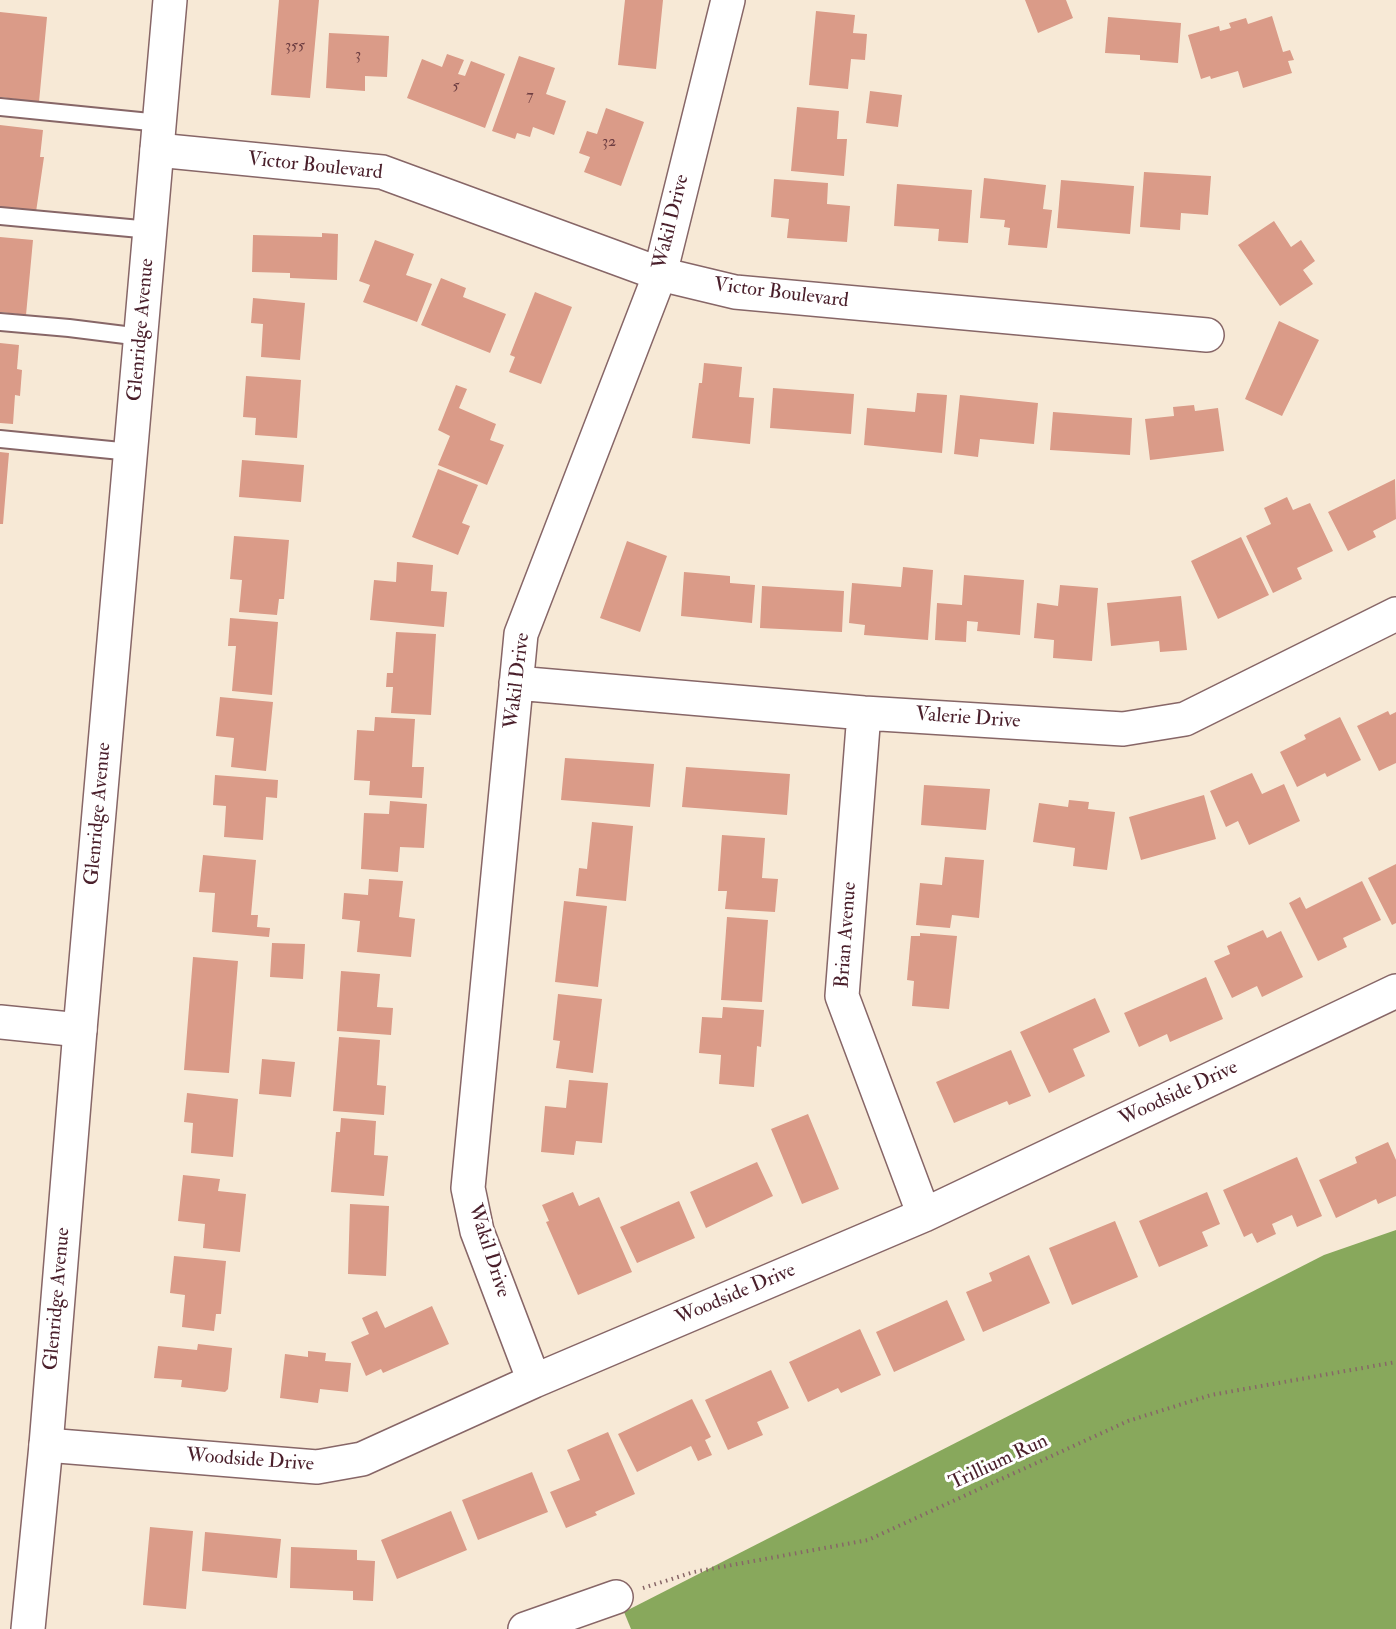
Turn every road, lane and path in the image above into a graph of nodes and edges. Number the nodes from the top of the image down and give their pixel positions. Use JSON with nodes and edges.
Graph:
{"nodes":[{"id":1,"x":170,"y":0,"type":"edge"},
{"id":2,"x":728,"y":0,"type":"edge"},
{"id":3,"x":0,"y":107,"type":"edge"},
{"id":4,"x":159,"y":137,"type":"junction"},
{"id":5,"x":0,"y":216,"type":"edge"},
{"id":6,"x":151,"y":230,"type":"junction"},
{"id":7,"x":660,"y":274,"type":"junction"},
{"id":8,"x":0,"y":322,"type":"edge"},
{"id":9,"x":1207,"y":335,"type":"dead end"},
{"id":10,"x":141,"y":337,"type":"junction"},
{"id":11,"x":0,"y":439,"type":"edge"},
{"id":12,"x":131,"y":452,"type":"junction"},
{"id":13,"x":1396,"y":615,"type":"edge"},
{"id":14,"x":516,"y":683,"type":"junction"},
{"id":15,"x":864,"y":712,"type":"junction"},
{"id":16,"x":1396,"y":991,"type":"edge"},
{"id":17,"x":0,"y":1022,"type":"edge"},
{"id":18,"x":80,"y":1030,"type":"junction"},
{"id":19,"x":924,"y":1215,"type":"junction"},
{"id":20,"x":1396,"y":1362,"type":"edge"},
{"id":21,"x":534,"y":1381,"type":"junction"},
{"id":22,"x":46,"y":1445,"type":"junction"},
{"id":23,"x":616,"y":1597,"type":"joint"},
{"id":24,"x":28,"y":1629,"type":"edge"},
{"id":25,"x":525,"y":1629,"type":"edge"}],
"edges":[{"from":1,"to":4,"type":"street","name":"Glenridge Avenue"},
{"from":2,"to":7,"type":"street","name":"Wakil Drive"},
{"from":3,"to":4,"type":"lane"},
{"from":4,"to":6,"type":"street","name":"Glenridge Avenue"},
{"from":4,"to":7,"type":"street","name":"Victor Boulevard"},
{"from":5,"to":6,"type":"lane"},
{"from":6,"to":10,"type":"street","name":"Glenridge Avenue"},
{"from":7,"to":9,"type":"street","name":"Victor Boulevard"},
{"from":7,"to":14,"type":"street","name":"Wakil Drive"},
{"from":8,"to":10,"type":"lane"},
{"from":10,"to":12,"type":"street","name":"Glenridge Avenue"},
{"from":11,"to":12,"type":"lane"},
{"from":12,"to":18,"type":"street","name":"Glenridge Avenue"},
{"from":13,"to":15,"type":"street","name":"Valerie Drive"},
{"from":14,"to":15,"type":"street","name":"Valerie Drive"},
{"from":14,"to":21,"type":"street","name":"Wakil Drive"},
{"from":15,"to":19,"type":"street","name":"Brian Avenue"},
{"from":16,"to":19,"type":"street","name":"Woodside Drive"},
{"from":17,"to":18,"type":"street"},
{"from":18,"to":22,"type":"street","name":"Glenridge Avenue"},
{"from":19,"to":21,"type":"street","name":"Woodside Drive"},
{"from":20,"to":23,"type":"path","name":"Trillium Run"},
{"from":21,"to":22,"type":"street","name":"Woodside Drive"},
{"from":22,"to":24,"type":"street","name":"Glenridge Avenue"},
{"from":23,"to":25,"type":"street"}]}
